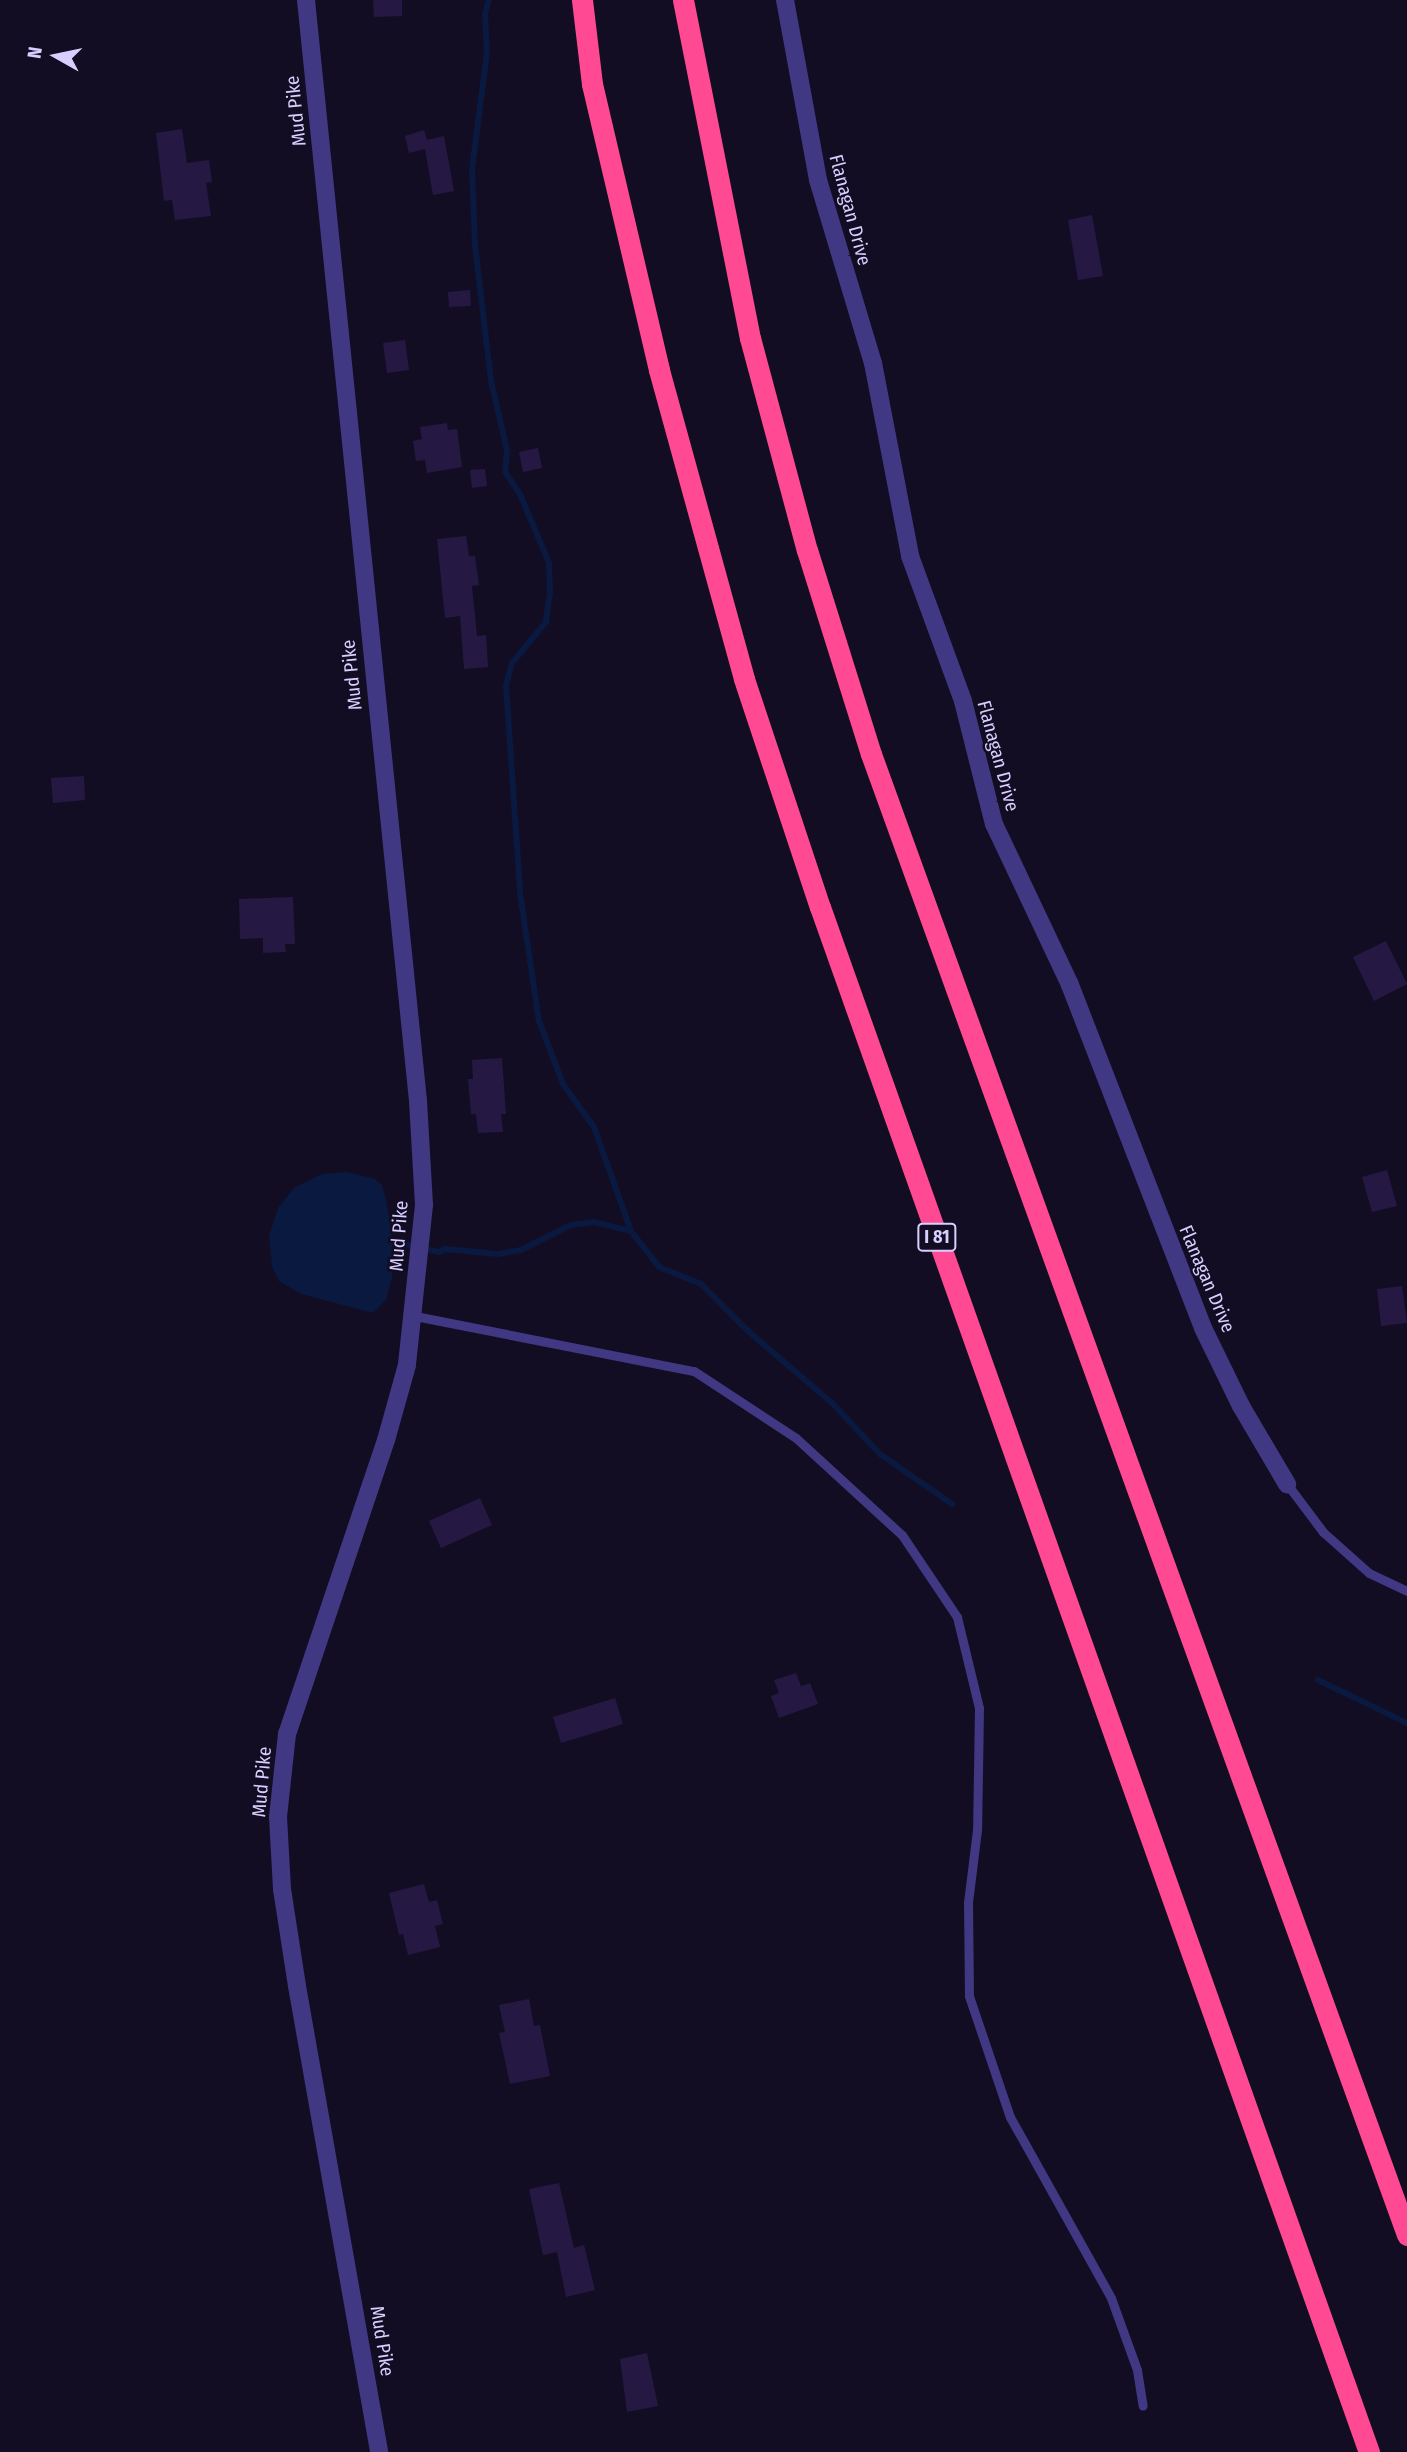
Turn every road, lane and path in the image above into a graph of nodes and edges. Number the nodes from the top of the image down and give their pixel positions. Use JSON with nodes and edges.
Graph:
{"nodes":[{"id":1,"x":306,"y":0,"type":"edge"},
{"id":2,"x":582,"y":0,"type":"edge"},
{"id":3,"x":683,"y":0,"type":"edge"},
{"id":4,"x":785,"y":0,"type":"edge"},
{"id":5,"x":415,"y":1316,"type":"junction"},
{"id":6,"x":1287,"y":1484,"type":"joint"},
{"id":7,"x":1407,"y":1591,"type":"edge"},
{"id":8,"x":1407,"y":2235,"type":"edge"},
{"id":9,"x":1143,"y":2406,"type":"dead end"},
{"id":10,"x":379,"y":2452,"type":"edge"},
{"id":11,"x":1369,"y":2452,"type":"edge"}],
"edges":[{"from":1,"to":5,"type":"street","name":"Mud Pike"},
{"from":2,"to":11,"type":"highway","number":"I 81"},
{"from":3,"to":8,"type":"highway"},
{"from":4,"to":6,"type":"street","name":"Flanagan Drive"},
{"from":5,"to":9,"type":"lane"},
{"from":5,"to":10,"type":"street","name":"Mud Pike"},
{"from":6,"to":7,"type":"lane"}]}
